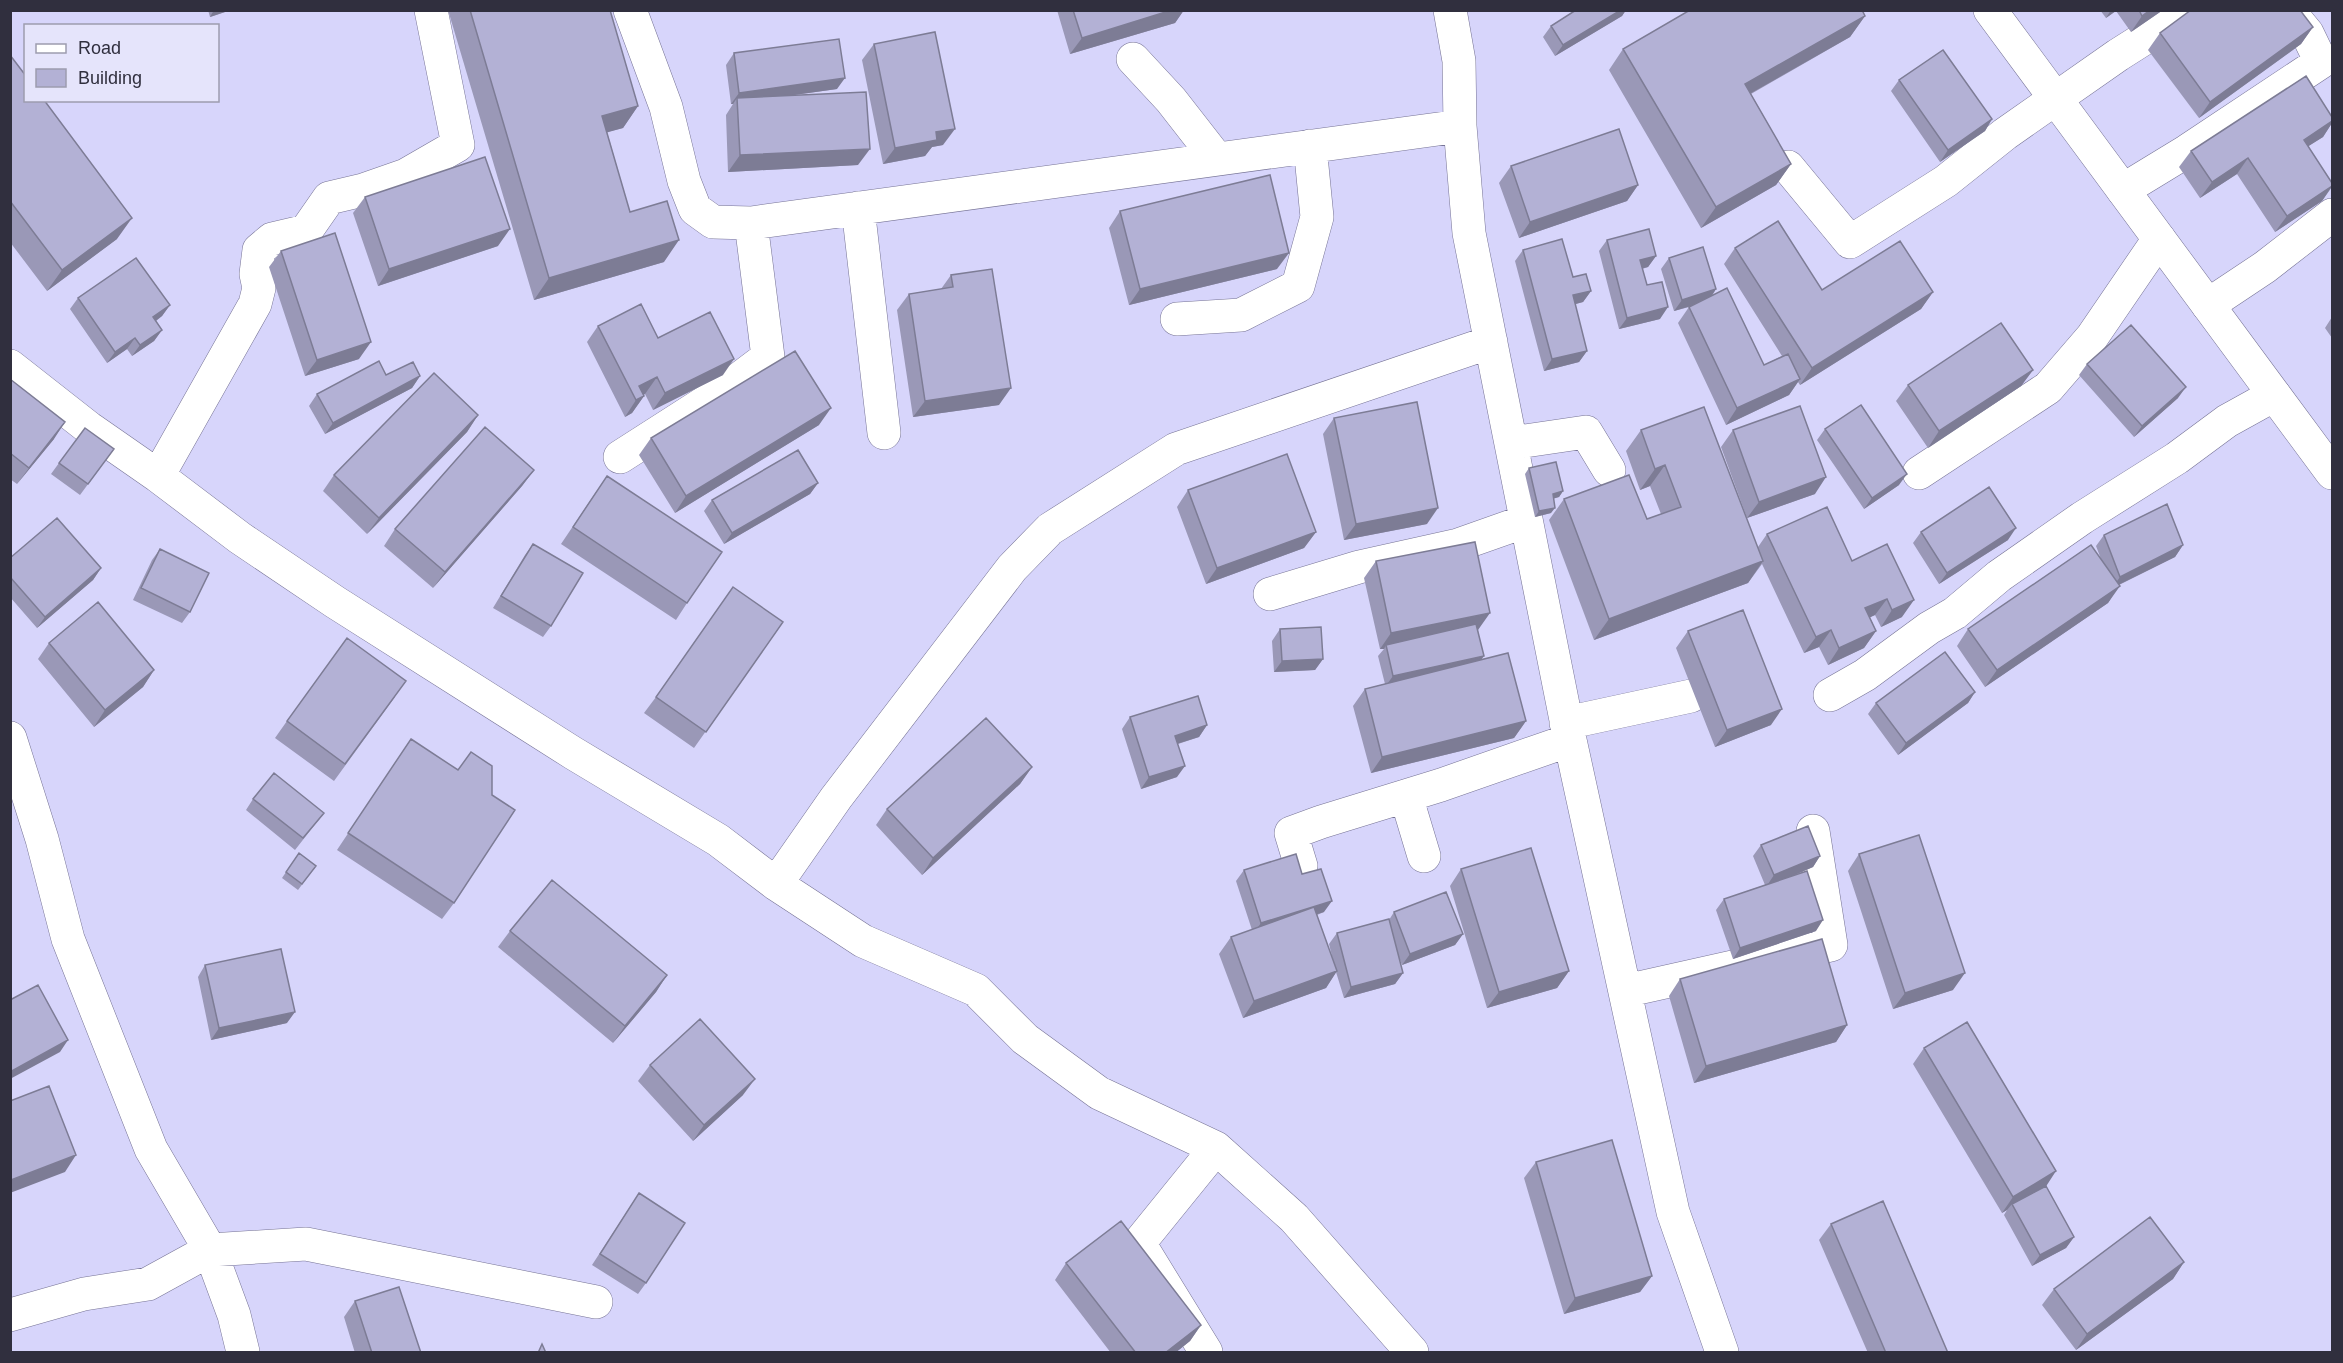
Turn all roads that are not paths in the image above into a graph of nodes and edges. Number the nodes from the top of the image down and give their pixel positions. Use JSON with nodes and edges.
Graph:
{"nodes":[{"id":1,"x":431,"y":10,"type":"edge"},
{"id":2,"x":630,"y":10,"type":"edge"},
{"id":3,"x":1450,"y":10,"type":"edge"},
{"id":4,"x":1990,"y":10,"type":"edge"},
{"id":5,"x":2189,"y":10,"type":"edge"},
{"id":6,"x":2288,"y":10,"type":"edge"},
{"id":7,"x":1133,"y":60,"type":"dead end"},
{"id":8,"x":2055,"y":99,"type":"junction"},
{"id":9,"x":1460,"y":126,"type":"junction"},
{"id":10,"x":1310,"y":146,"type":"junction"},
{"id":11,"x":1217,"y":159,"type":"junction"},
{"id":12,"x":1788,"y":167,"type":"edge"},
{"id":13,"x":2122,"y":190,"type":"junction"},
{"id":14,"x":858,"y":208,"type":"junction"},
{"id":15,"x":2332,"y":215,"type":"edge"},
{"id":16,"x":751,"y":223,"type":"junction"},
{"id":17,"x":2159,"y":239,"type":"junction"},
{"id":18,"x":2208,"y":305,"type":"junction"},
{"id":19,"x":1177,"y":319,"type":"dead end"},
{"id":20,"x":1491,"y":342,"type":"junction"},
{"id":21,"x":10,"y":366,"type":"edge"},
{"id":22,"x":2274,"y":395,"type":"junction"},
{"id":23,"x":884,"y":433,"type":"dead end"},
{"id":24,"x":1511,"y":443,"type":"junction"},
{"id":25,"x":620,"y":457,"type":"dead end"},
{"id":26,"x":1609,"y":470,"type":"dead end"},
{"id":27,"x":1919,"y":473,"type":"dead end"},
{"id":28,"x":2332,"y":474,"type":"edge"},
{"id":29,"x":158,"y":476,"type":"junction"},
{"id":30,"x":1526,"y":521,"type":"junction"},
{"id":31,"x":1270,"y":594,"type":"dead end"},
{"id":32,"x":1830,"y":695,"type":"dead end"},
{"id":33,"x":1691,"y":696,"type":"dead end"},
{"id":34,"x":1568,"y":732,"type":"junction"},
{"id":35,"x":10,"y":738,"type":"edge"},
{"id":36,"x":1406,"y":796,"type":"junction"},
{"id":37,"x":1813,"y":831,"type":"edge"},
{"id":38,"x":1424,"y":856,"type":"dead end"},
{"id":39,"x":1301,"y":866,"type":"edge"},
{"id":40,"x":776,"y":884,"type":"junction"},
{"id":41,"x":1625,"y":991,"type":"junction"},
{"id":42,"x":1216,"y":1148,"type":"junction"},
{"id":43,"x":210,"y":1250,"type":"junction"},
{"id":44,"x":596,"y":1302,"type":"dead end"},
{"id":45,"x":10,"y":1315,"type":"edge"},
{"id":46,"x":243,"y":1353,"type":"edge"},
{"id":47,"x":1206,"y":1353,"type":"edge"},
{"id":48,"x":1412,"y":1353,"type":"edge"},
{"id":49,"x":1722,"y":1353,"type":"edge"}],
"edges":[{"from":1,"to":29,"type":"street"},
{"from":2,"to":16,"type":"street"},
{"from":3,"to":9,"type":"street"},
{"from":4,"to":8,"type":"street"},
{"from":5,"to":8,"type":"street"},
{"from":6,"to":13,"type":"street"},
{"from":7,"to":11,"type":"street"},
{"from":8,"to":12,"type":"street"},
{"from":8,"to":13,"type":"street"},
{"from":9,"to":10,"type":"street"},
{"from":9,"to":20,"type":"street"},
{"from":10,"to":11,"type":"street"},
{"from":10,"to":19,"type":"street"},
{"from":11,"to":14,"type":"street"},
{"from":13,"to":17,"type":"street"},
{"from":14,"to":16,"type":"street"},
{"from":14,"to":23,"type":"street"},
{"from":15,"to":18,"type":"street"},
{"from":16,"to":25,"type":"street"},
{"from":17,"to":18,"type":"street"},
{"from":17,"to":27,"type":"street"},
{"from":18,"to":22,"type":"street"},
{"from":20,"to":24,"type":"street"},
{"from":20,"to":40,"type":"street"},
{"from":21,"to":29,"type":"street"},
{"from":22,"to":28,"type":"street"},
{"from":22,"to":32,"type":"street"},
{"from":24,"to":26,"type":"street"},
{"from":24,"to":30,"type":"street"},
{"from":29,"to":40,"type":"street"},
{"from":30,"to":31,"type":"street"},
{"from":30,"to":34,"type":"street"},
{"from":33,"to":34,"type":"street"},
{"from":34,"to":36,"type":"street"},
{"from":34,"to":41,"type":"street"},
{"from":35,"to":43,"type":"street"},
{"from":36,"to":38,"type":"street"},
{"from":36,"to":39,"type":"street"},
{"from":37,"to":41,"type":"street"},
{"from":40,"to":42,"type":"street"},
{"from":41,"to":49,"type":"street"},
{"from":42,"to":47,"type":"street"},
{"from":42,"to":48,"type":"street"},
{"from":43,"to":44,"type":"street"},
{"from":43,"to":45,"type":"street"},
{"from":43,"to":46,"type":"street"}]}
